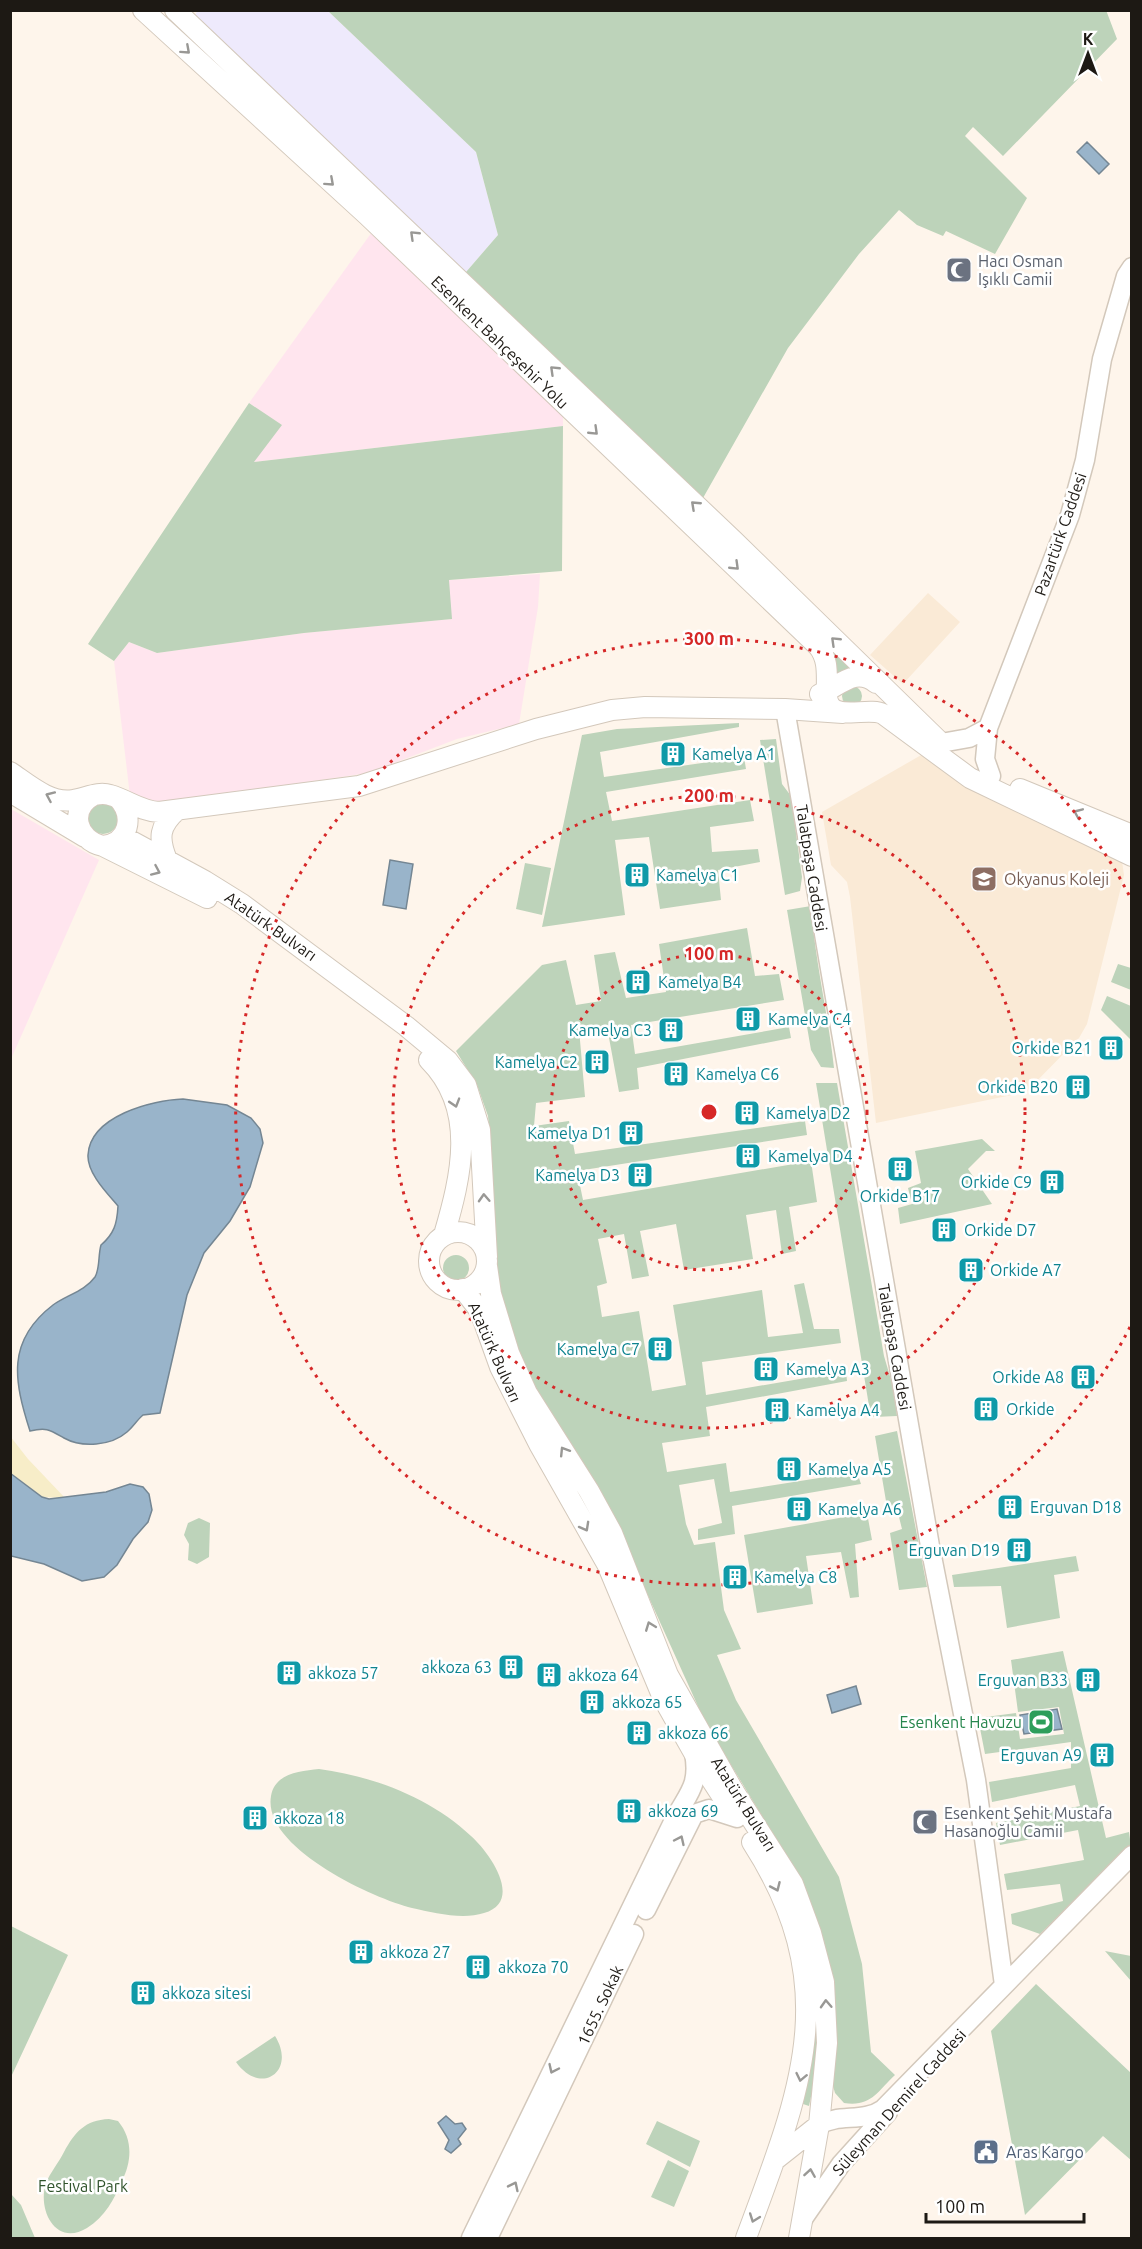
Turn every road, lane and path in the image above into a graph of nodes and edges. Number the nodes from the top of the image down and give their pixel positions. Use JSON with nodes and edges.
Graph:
{"nodes":[{"id":1,"x":143,"y":10,"type":"edge"},
{"id":2,"x":175,"y":10,"type":"edge"},
{"id":3,"x":1131,"y":267,"type":"edge"},
{"id":4,"x":876,"y":682,"type":"junction"},
{"id":5,"x":827,"y":691,"type":"junction"},
{"id":6,"x":785,"y":709,"type":"junction"},
{"id":7,"x":872,"y":710,"type":"junction"},
{"id":8,"x":845,"y":713,"type":"junction"},
{"id":9,"x":988,"y":728,"type":"junction"},
{"id":10,"x":941,"y":743,"type":"junction"},
{"id":11,"x":10,"y":772,"type":"edge"},
{"id":12,"x":991,"y":776,"type":"junction"},
{"id":13,"x":10,"y":792,"type":"edge"},
{"id":14,"x":94,"y":795,"type":"junction"},
{"id":15,"x":118,"y":798,"type":"junction"},
{"id":16,"x":177,"y":810,"type":"junction"},
{"id":17,"x":124,"y":833,"type":"junction"},
{"id":18,"x":1131,"y":835,"type":"edge"},
{"id":19,"x":85,"y":837,"type":"junction"},
{"id":20,"x":103,"y":846,"type":"junction"},
{"id":21,"x":1131,"y":856,"type":"edge"},
{"id":22,"x":167,"y":860,"type":"junction"},
{"id":23,"x":444,"y":1235,"type":"junction"},
{"id":24,"x":487,"y":1261,"type":"junction"},
{"id":25,"x":464,"y":1289,"type":"junction"},
{"id":26,"x":694,"y":1753,"type":"junction"},
{"id":27,"x":714,"y":1785,"type":"junction"},
{"id":28,"x":733,"y":1790,"type":"junction"},
{"id":29,"x":692,"y":1792,"type":"junction"},
{"id":30,"x":737,"y":1818,"type":"junction"},
{"id":31,"x":1131,"y":1855,"type":"edge"},
{"id":32,"x":616,"y":1955,"type":"junction"},
{"id":33,"x":1004,"y":1985,"type":"junction"},
{"id":34,"x":976,"y":2014,"type":"junction"},
{"id":35,"x":824,"y":2079,"type":"junction"},
{"id":36,"x":845,"y":2117,"type":"junction"},
{"id":37,"x":819,"y":2125,"type":"junction"},
{"id":38,"x":776,"y":2159,"type":"junction"},
{"id":39,"x":800,"y":2230,"type":"edge"},
{"id":40,"x":471,"y":2238,"type":"edge"},
{"id":41,"x":488,"y":2238,"type":"edge"},
{"id":42,"x":746,"y":2238,"type":"edge"}],
"edges":[{"from":1,"to":5,"type":"main road","name":"Esenkent Bahçeşehir Yolu","one_way":true},
{"from":4,"to":2,"type":"main road","name":"Esenkent Bahçeşehir Yolu","one_way":true},
{"from":3,"to":9,"type":"street","name":"Pazartürk Caddesi"},
{"from":4,"to":5,"type":"main road"},
{"from":4,"to":7,"type":"main road"},
{"from":4,"to":10,"type":"main road","name":"Esenkent Bahçeşehir Yolu"},
{"from":5,"to":6,"type":"main road"},
{"from":5,"to":8,"type":"main road"},
{"from":6,"to":8,"type":"main road"},
{"from":6,"to":16,"type":"main road"},
{"from":6,"to":33,"type":"street","name":"Talatpaşa Caddesi"},
{"from":7,"to":8,"type":"main road"},
{"from":7,"to":21,"type":"main road"},
{"from":9,"to":10,"type":"street"},
{"from":9,"to":12,"type":"street","name":"Pazartürk Caddesi"},
{"from":10,"to":12,"type":"main road","name":"Esenkent Bahçeşehir Yolu"},
{"from":14,"to":11,"type":"main road","one_way":true},
{"from":18,"to":12,"type":"main road","name":"Esenkent Bahçeşehir Yolu","one_way":true},
{"from":13,"to":19,"type":"main road","name":"Atatürk Bulvarı"},
{"from":14,"to":15,"type":"main road"},
{"from":14,"to":19,"type":"main road"},
{"from":15,"to":16,"type":"main road"},
{"from":15,"to":17,"type":"main road"},
{"from":16,"to":17,"type":"main road"},
{"from":16,"to":22,"type":"main road"},
{"from":17,"to":20,"type":"main road"},
{"from":17,"to":22,"type":"main road","name":"Atatürk Bulvarı"},
{"from":19,"to":20,"type":"main road","name":"Atatürk Bulvarı"},
{"from":20,"to":23,"type":"main road","name":"Atatürk Bulvarı","one_way":true},
{"from":24,"to":22,"type":"main road","name":"Atatürk Bulvarı","one_way":true},
{"from":23,"to":24,"type":"main road"},
{"from":23,"to":25,"type":"main road"},
{"from":24,"to":25,"type":"main road"},
{"from":28,"to":24,"type":"main road","name":"Atatürk Bulvarı","one_way":true},
{"from":25,"to":26,"type":"main road","name":"Atatürk Bulvarı","one_way":true},
{"from":26,"to":27,"type":"main road","name":"Atatürk Bulvarı"},
{"from":26,"to":29,"type":"street"},
{"from":27,"to":28,"type":"main road"},
{"from":27,"to":29,"type":"street"},
{"from":27,"to":30,"type":"main road","name":"Atatürk Bulvarı"},
{"from":35,"to":28,"type":"main road","name":"Atatürk Bulvarı","one_way":true},
{"from":29,"to":32,"type":"street","name":"1655. Sokak"},
{"from":32,"to":30,"type":"street","name":"1655. Sokak","one_way":true},
{"from":30,"to":38,"type":"main road","name":"Atatürk Bulvarı","one_way":true},
{"from":31,"to":33,"type":"street","name":"Süleyman Demirel Caddesi"},
{"from":32,"to":40,"type":"street","name":"1655. Sokak","one_way":true},
{"from":41,"to":32,"type":"street","name":"1655. Sokak","one_way":true},
{"from":33,"to":34,"type":"street","name":"Süleyman Demirel Caddesi"},
{"from":34,"to":36,"type":"street","name":"Süleyman Demirel Caddesi"},
{"from":34,"to":39,"type":"street","name":"Süleyman Demirel Caddesi"},
{"from":35,"to":36,"type":"street"},
{"from":35,"to":37,"type":"main road","name":"Atatürk Bulvarı"},
{"from":36,"to":37,"type":"street","name":"Süleyman Demirel Caddesi"},
{"from":37,"to":38,"type":"main road"},
{"from":39,"to":37,"type":"main road","name":"Atatürk Bulvarı","one_way":true},
{"from":38,"to":42,"type":"main road","name":"Atatürk Bulvarı","one_way":true}]}
